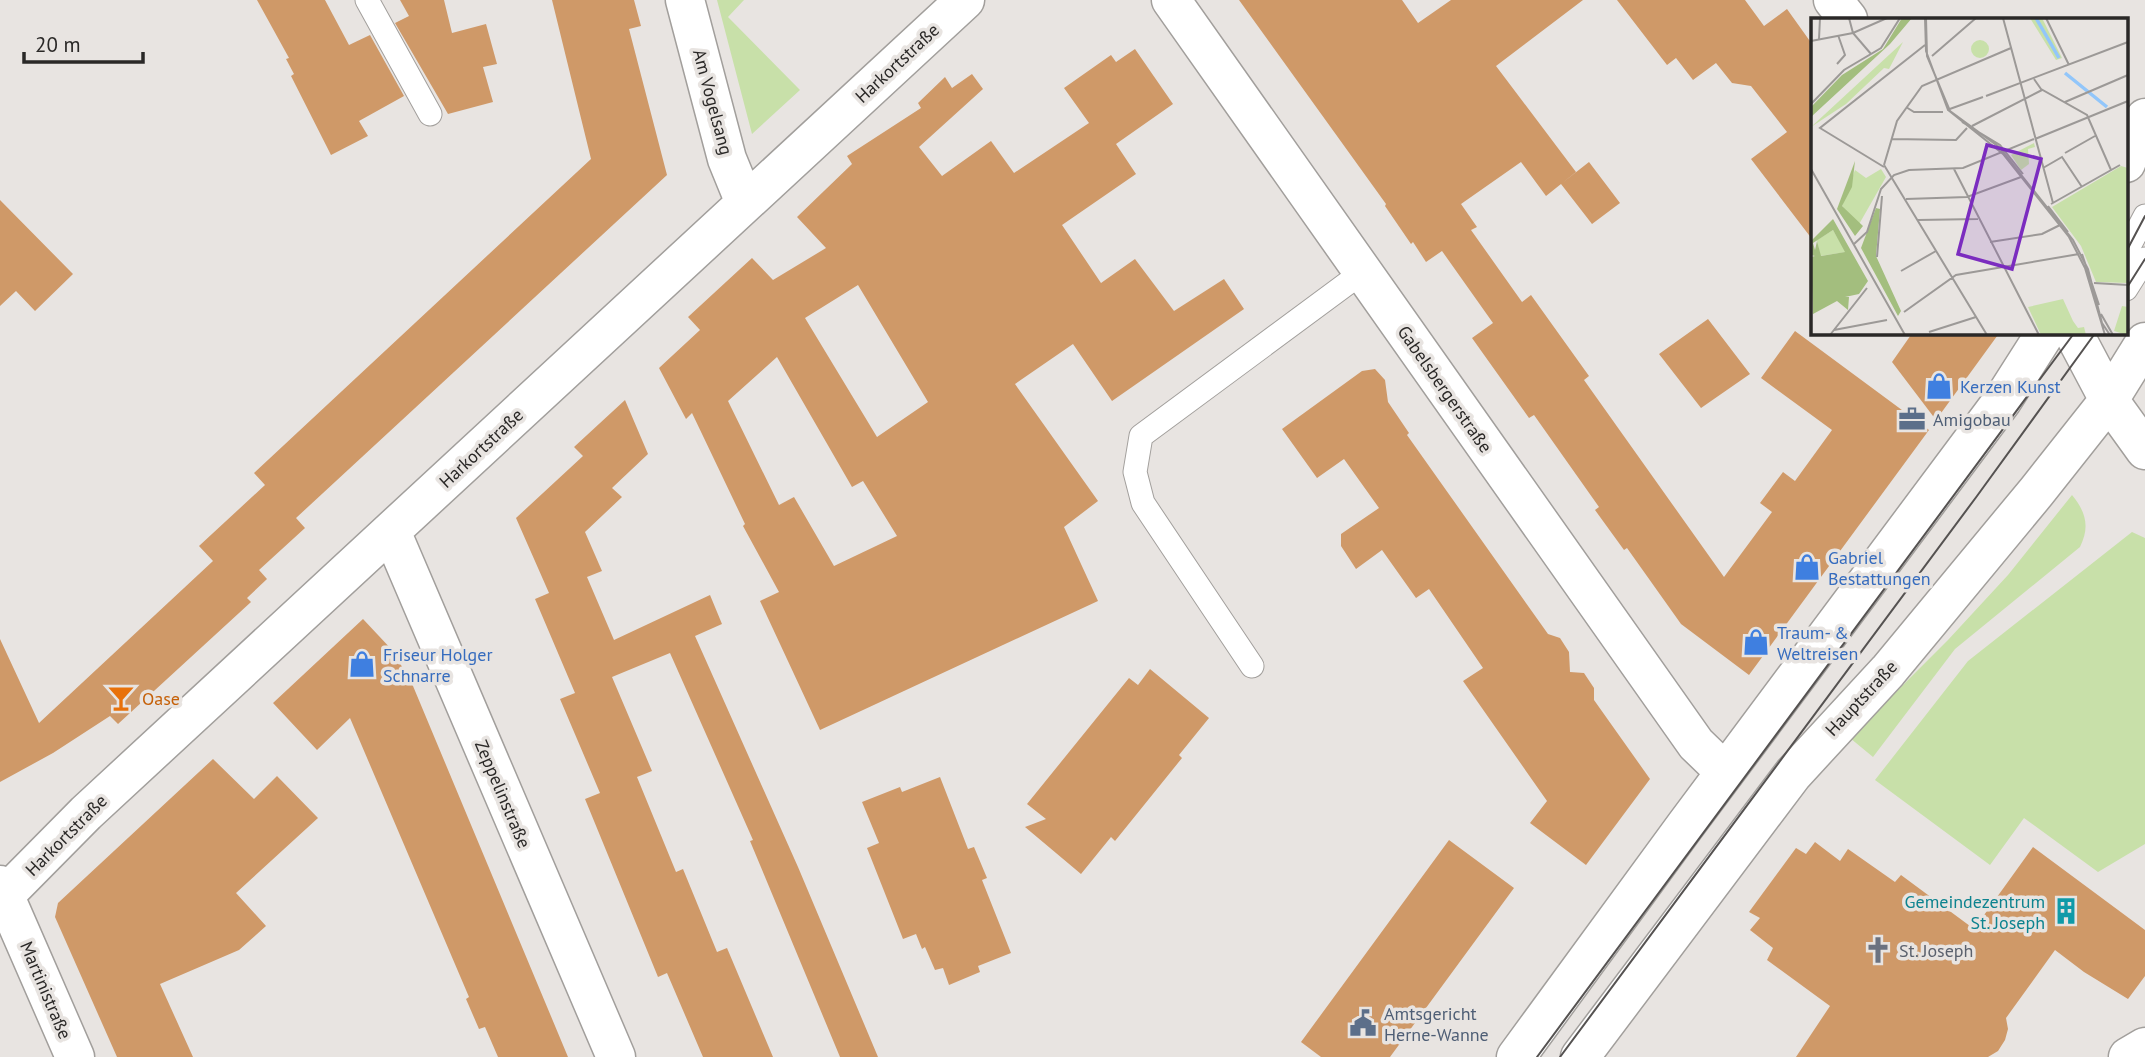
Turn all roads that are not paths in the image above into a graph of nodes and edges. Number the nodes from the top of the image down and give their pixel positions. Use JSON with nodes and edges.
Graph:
{"nodes":[{"id":1,"x":368,"y":0,"type":"edge"},
{"id":2,"x":685,"y":0,"type":"edge"},
{"id":3,"x":965,"y":0,"type":"edge"},
{"id":4,"x":1171,"y":0,"type":"edge"},
{"id":5,"x":1833,"y":0,"type":"edge"},
{"id":6,"x":1847,"y":18,"type":"edge"},
{"id":7,"x":430,"y":114,"type":"dead end"},
{"id":8,"x":2145,"y":118,"type":"edge"},
{"id":9,"x":2128,"y":158,"type":"edge"},
{"id":10,"x":745,"y":203,"type":"junction"},
{"id":11,"x":2145,"y":216,"type":"edge"},
{"id":12,"x":2128,"y":248,"type":"edge"},
{"id":13,"x":2145,"y":259,"type":"edge"},
{"id":14,"x":1364,"y":271,"type":"junction"},
{"id":15,"x":2128,"y":286,"type":"edge"},
{"id":16,"x":2074,"y":336,"type":"edge"},
{"id":17,"x":2139,"y":343,"type":"edge"},
{"id":18,"x":2109,"y":400,"type":"junction"},
{"id":19,"x":2145,"y":450,"type":"edge"},
{"id":20,"x":391,"y":531,"type":"junction"},
{"id":21,"x":1252,"y":666,"type":"dead end"},
{"id":22,"x":1725,"y":772,"type":"junction"},
{"id":23,"x":2,"y":893,"type":"edge"},
{"id":24,"x":2145,"y":1047,"type":"edge"},
{"id":25,"x":75,"y":1057,"type":"edge"},
{"id":26,"x":616,"y":1057,"type":"edge"},
{"id":27,"x":1516,"y":1057,"type":"edge"},
{"id":28,"x":1580,"y":1057,"type":"edge"},
{"id":29,"x":2128,"y":1057,"type":"edge"}],
"edges":[{"from":1,"to":7,"type":"lane"},
{"from":2,"to":10,"type":"street","name":"Am Vogelsang"},
{"from":3,"to":10,"type":"street","name":"Harkortstraße"},
{"from":4,"to":14,"type":"street","name":"Gabelsbergerstraße"},
{"from":5,"to":6,"type":"street"},
{"from":8,"to":9,"type":"street"},
{"from":10,"to":20,"type":"street","name":"Harkortstraße"},
{"from":11,"to":12,"type":"lane"},
{"from":13,"to":15,"type":"lane"},
{"from":14,"to":21,"type":"lane"},
{"from":14,"to":22,"type":"street","name":"Gabelsbergerstraße"},
{"from":16,"to":18,"type":"street"},
{"from":16,"to":22,"type":"street"},
{"from":17,"to":18,"type":"street","name":"Hauptstraße"},
{"from":18,"to":19,"type":"street"},
{"from":18,"to":28,"type":"street","name":"Hauptstraße"},
{"from":20,"to":23,"type":"street","name":"Harkortstraße"},
{"from":20,"to":26,"type":"street","name":"Zeppelinstraße"},
{"from":22,"to":27,"type":"street"},
{"from":23,"to":25,"type":"street","name":"Martinistraße"},
{"from":24,"to":29,"type":"street"}]}
